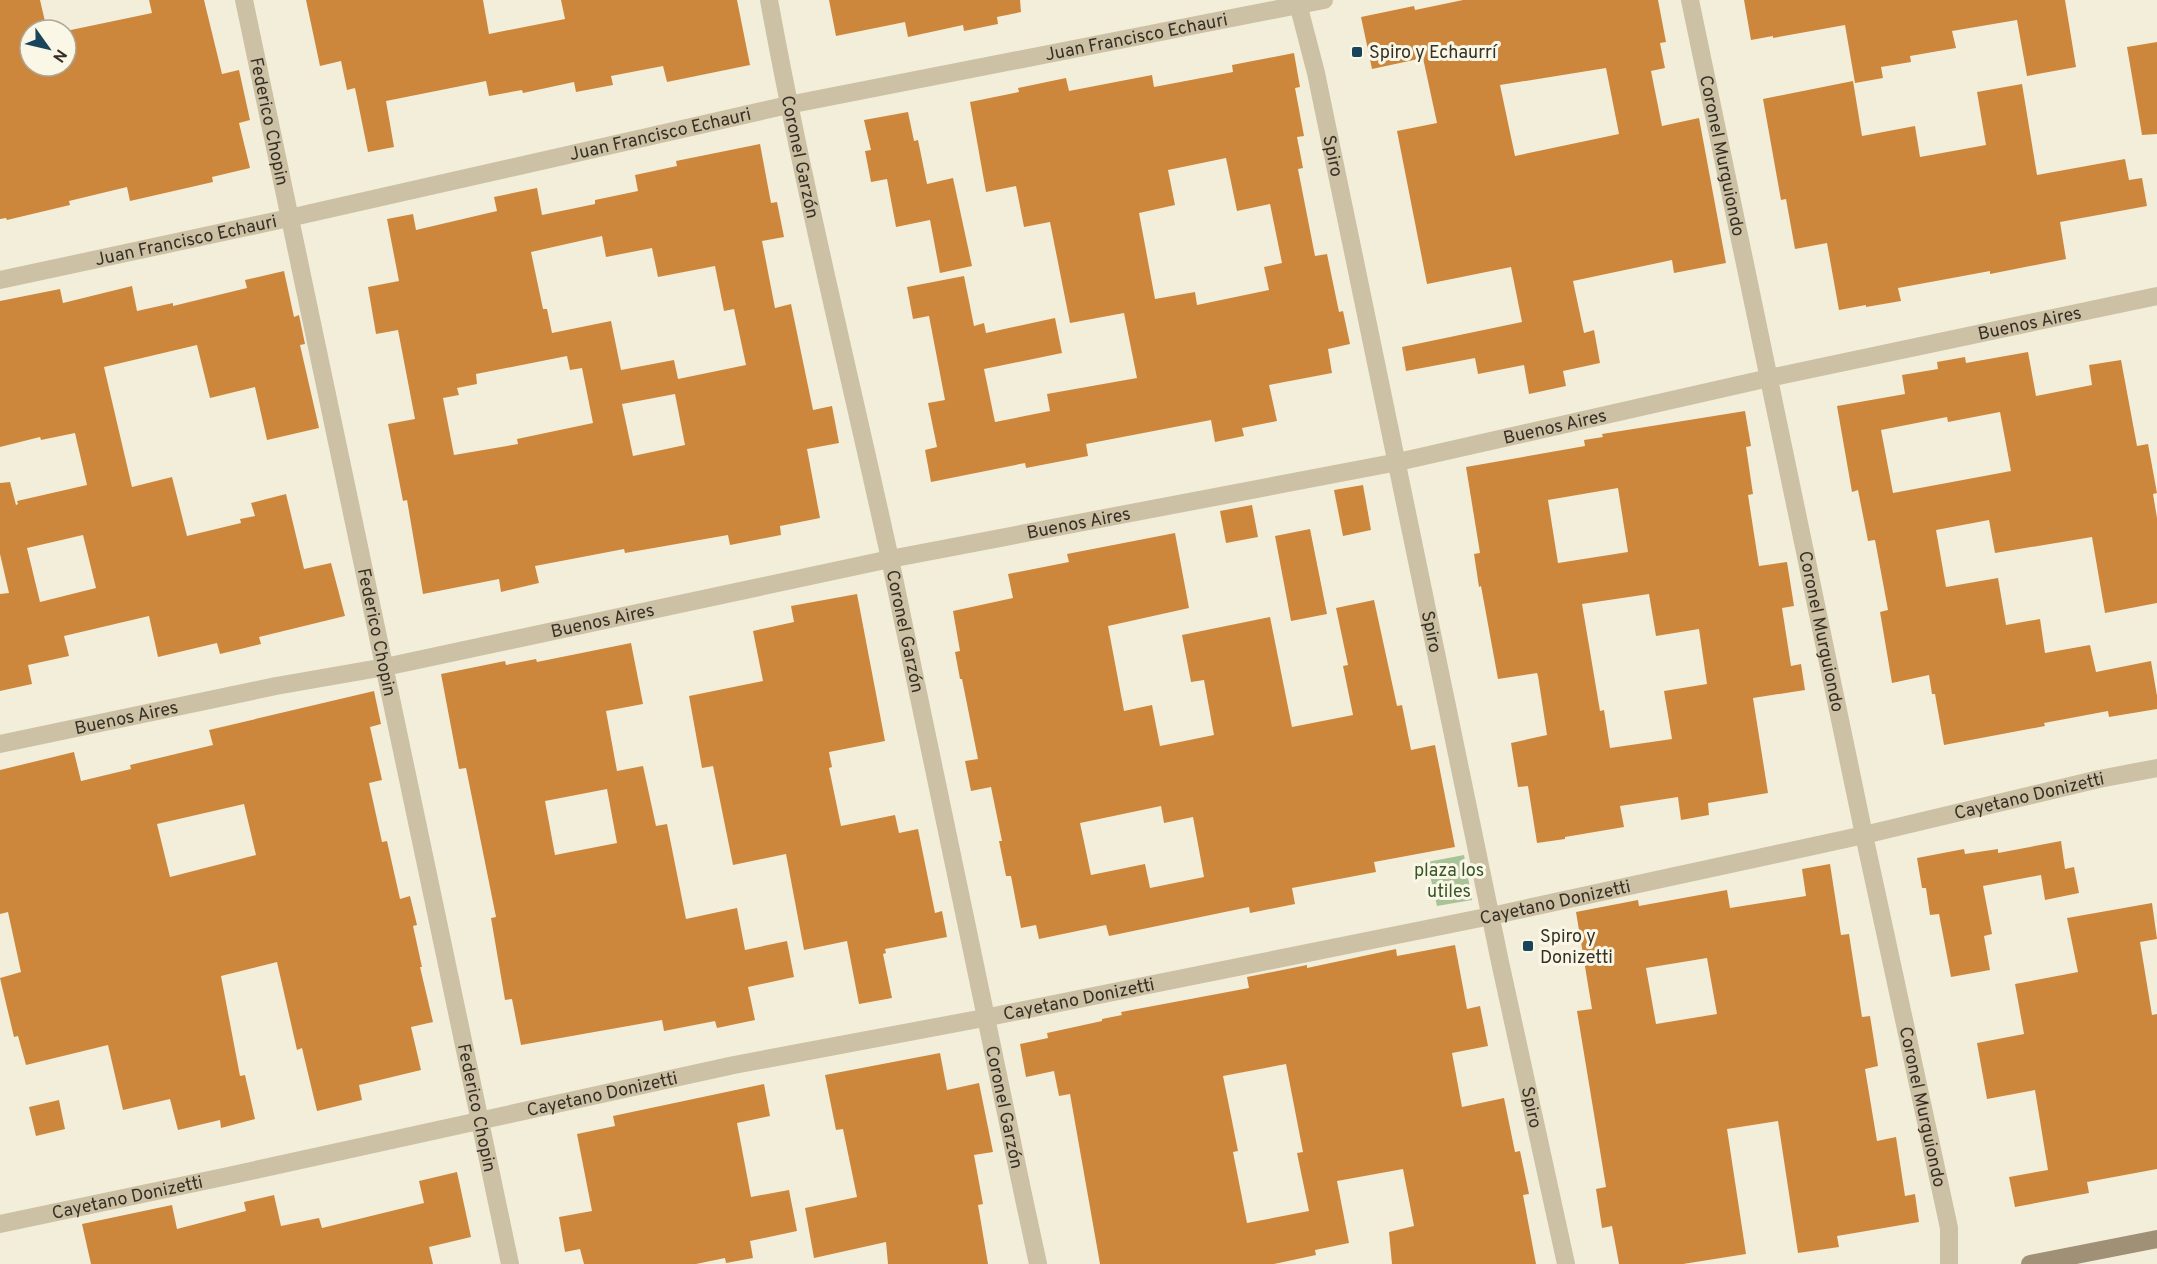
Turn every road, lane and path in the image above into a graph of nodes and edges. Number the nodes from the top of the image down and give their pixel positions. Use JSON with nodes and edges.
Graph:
{"nodes":[{"id":1,"x":244,"y":0,"type":"edge"},
{"id":2,"x":769,"y":0,"type":"edge"},
{"id":3,"x":1324,"y":0,"type":"edge"},
{"id":4,"x":1690,"y":0,"type":"edge"},
{"id":5,"x":1298,"y":3,"type":"edge"},
{"id":6,"x":788,"y":105,"type":"junction"},
{"id":7,"x":289,"y":218,"type":"junction"},
{"id":8,"x":0,"y":280,"type":"edge"},
{"id":9,"x":2157,"y":296,"type":"edge"},
{"id":10,"x":1769,"y":378,"type":"junction"},
{"id":11,"x":1398,"y":462,"type":"junction"},
{"id":12,"x":890,"y":559,"type":"junction"},
{"id":13,"x":385,"y":667,"type":"junction"},
{"id":14,"x":0,"y":744,"type":"edge"},
{"id":15,"x":2157,"y":768,"type":"edge"},
{"id":16,"x":1864,"y":835,"type":"junction"},
{"id":17,"x":1491,"y":916,"type":"junction"},
{"id":18,"x":984,"y":1018,"type":"junction"},
{"id":19,"x":479,"y":1121,"type":"junction"},
{"id":20,"x":0,"y":1224,"type":"edge"},
{"id":21,"x":2157,"y":1239,"type":"edge"},
{"id":22,"x":510,"y":1264,"type":"edge"},
{"id":23,"x":1038,"y":1264,"type":"edge"},
{"id":24,"x":1566,"y":1264,"type":"edge"},
{"id":25,"x":1949,"y":1264,"type":"edge"},
{"id":26,"x":2030,"y":1264,"type":"edge"}],
"edges":[{"from":1,"to":7,"type":"street","name":"Federico Chopin"},
{"from":2,"to":6,"type":"street","name":"Coronel Garzón"},
{"from":3,"to":5,"type":"street","name":"Juan Francisco Echauri"},
{"from":4,"to":10,"type":"street","name":"Coronel Murguiondo"},
{"from":5,"to":6,"type":"street","name":"Juan Francisco Echauri"},
{"from":5,"to":11,"type":"street","name":"Spiro"},
{"from":6,"to":7,"type":"street","name":"Juan Francisco Echauri"},
{"from":6,"to":12,"type":"street","name":"Coronel Garzón"},
{"from":7,"to":8,"type":"street","name":"Juan Francisco Echauri"},
{"from":7,"to":13,"type":"street","name":"Federico Chopin"},
{"from":9,"to":10,"type":"street","name":"Buenos Aires"},
{"from":10,"to":11,"type":"street","name":"Buenos Aires"},
{"from":10,"to":16,"type":"street","name":"Coronel Murguiondo"},
{"from":11,"to":12,"type":"street","name":"Buenos Aires"},
{"from":11,"to":17,"type":"street","name":"Spiro"},
{"from":12,"to":13,"type":"street","name":"Buenos Aires"},
{"from":12,"to":18,"type":"street","name":"Coronel Garzón"},
{"from":13,"to":14,"type":"street","name":"Buenos Aires"},
{"from":13,"to":19,"type":"street","name":"Federico Chopin"},
{"from":15,"to":16,"type":"street","name":"Cayetano Donizetti"},
{"from":16,"to":17,"type":"street","name":"Cayetano Donizetti"},
{"from":16,"to":25,"type":"street","name":"Coronel Murguiondo"},
{"from":17,"to":18,"type":"street","name":"Cayetano Donizetti"},
{"from":17,"to":24,"type":"street","name":"Spiro"},
{"from":18,"to":19,"type":"street","name":"Cayetano Donizetti"},
{"from":18,"to":23,"type":"street","name":"Coronel Garzón"},
{"from":19,"to":20,"type":"street","name":"Cayetano Donizetti"},
{"from":19,"to":22,"type":"street","name":"Federico Chopin"},
{"from":21,"to":26,"type":"street"}]}
